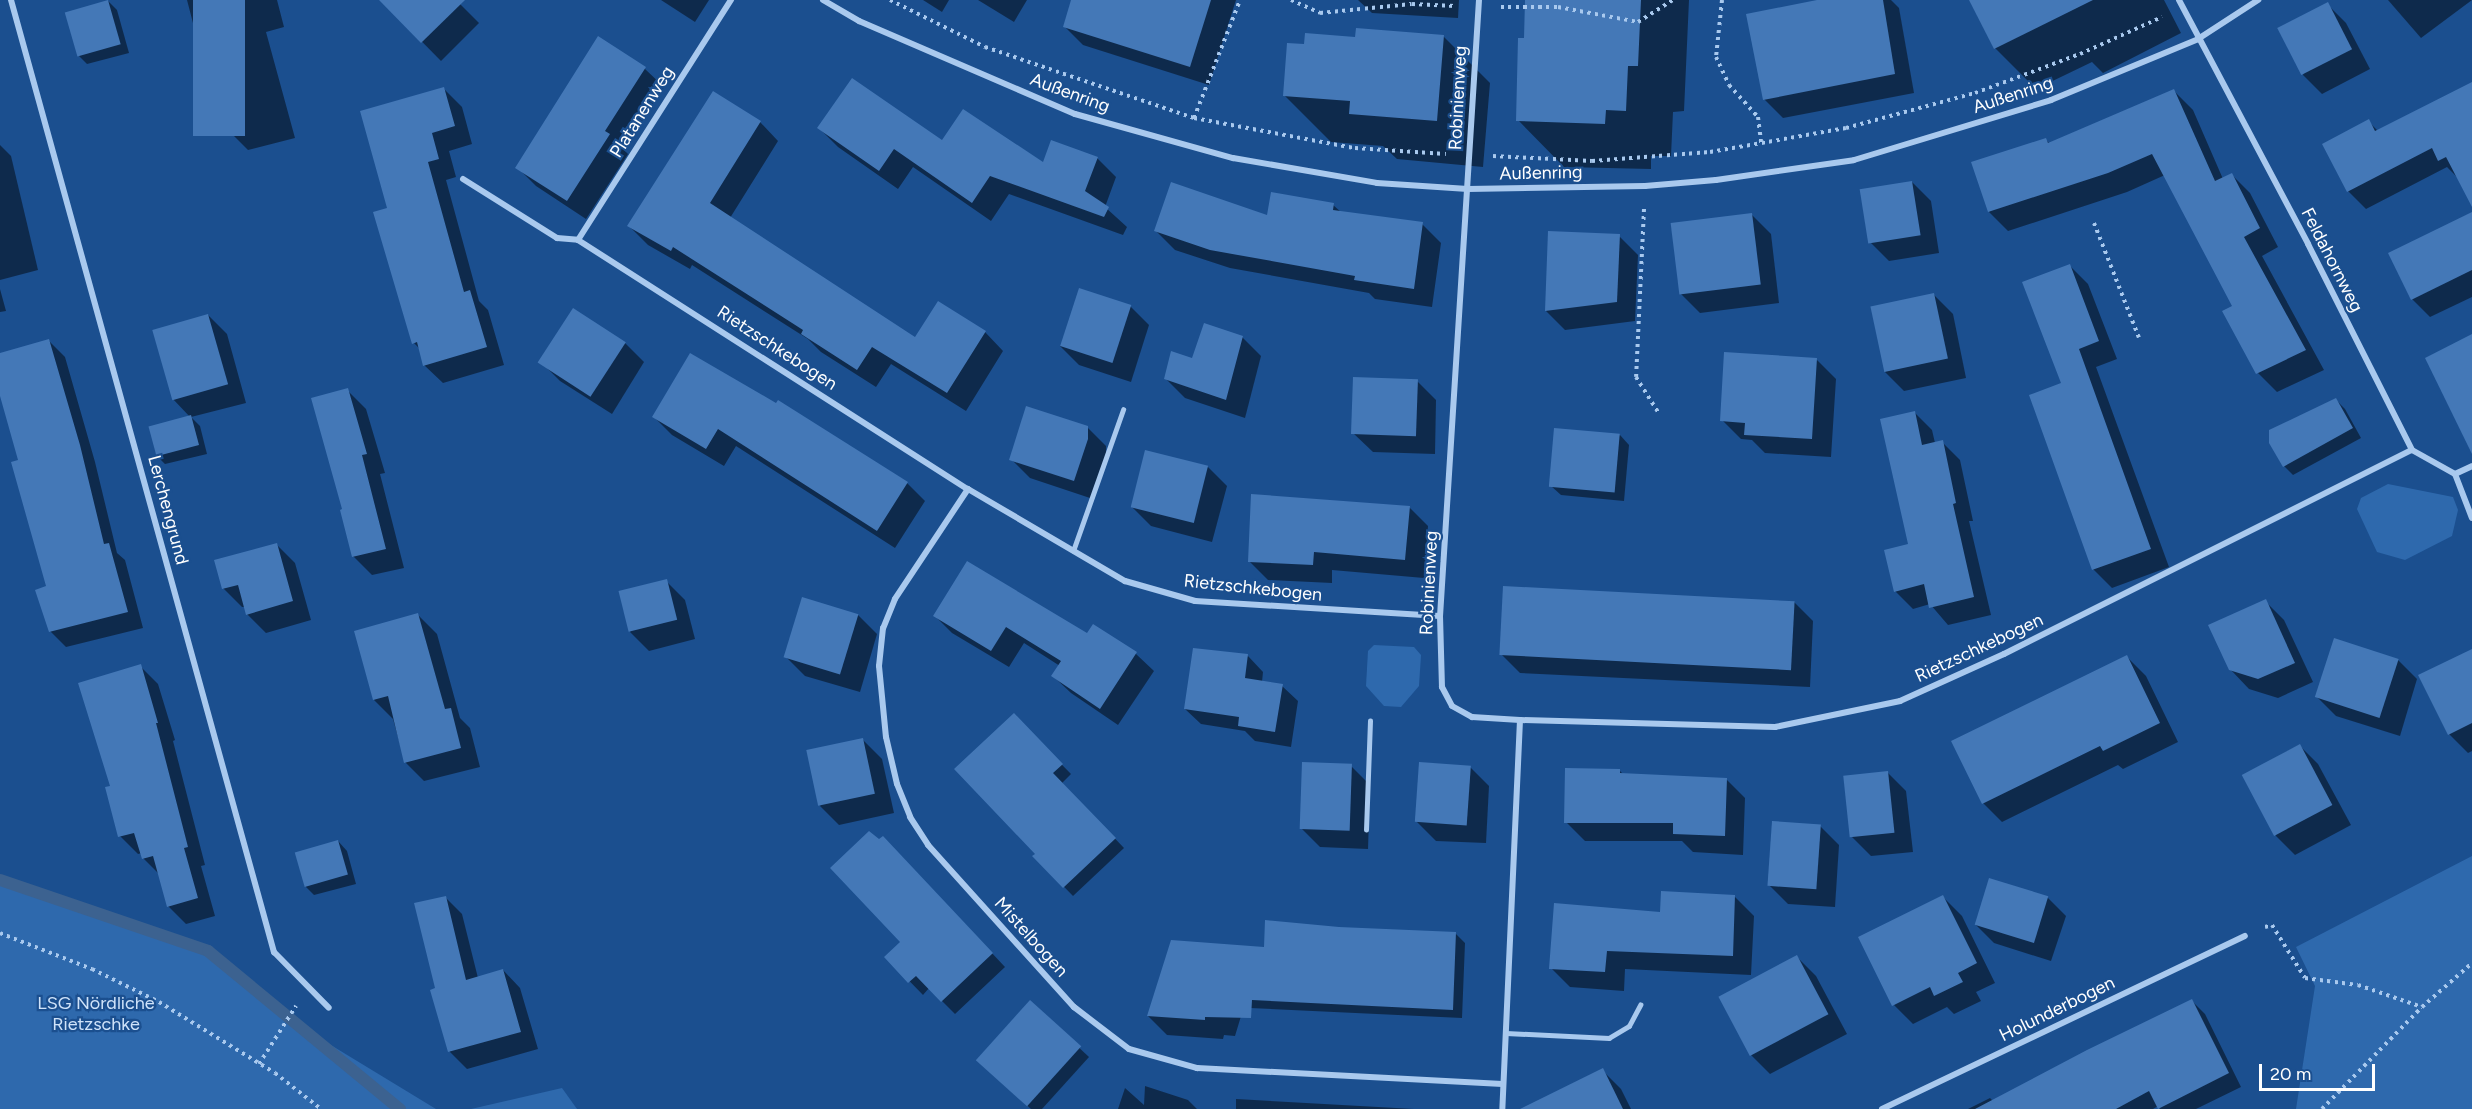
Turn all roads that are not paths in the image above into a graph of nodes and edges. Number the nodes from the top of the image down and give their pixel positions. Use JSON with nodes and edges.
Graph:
{"nodes":[{"id":1,"x":11,"y":0,"type":"edge"},
{"id":2,"x":731,"y":0,"type":"edge"},
{"id":3,"x":823,"y":0,"type":"edge"},
{"id":4,"x":1479,"y":0,"type":"edge"},
{"id":5,"x":2179,"y":0,"type":"edge"},
{"id":6,"x":2258,"y":0,"type":"edge"},
{"id":7,"x":2198,"y":39,"type":"junction"},
{"id":8,"x":463,"y":179,"type":"dead end"},
{"id":9,"x":1468,"y":189,"type":"junction"},
{"id":10,"x":578,"y":240,"type":"junction"},
{"id":11,"x":1123,"y":410,"type":"dead end"},
{"id":12,"x":2412,"y":450,"type":"junction"},
{"id":13,"x":2472,"y":466,"type":"edge"},
{"id":14,"x":2455,"y":474,"type":"junction"},
{"id":15,"x":968,"y":489,"type":"junction"},
{"id":16,"x":2472,"y":518,"type":"edge"},
{"id":17,"x":1073,"y":551,"type":"junction"},
{"id":18,"x":1440,"y":616,"type":"junction"},
{"id":19,"x":1520,"y":720,"type":"junction"},
{"id":20,"x":1370,"y":721,"type":"dead end"},
{"id":21,"x":1366,"y":830,"type":"dead end"},
{"id":22,"x":2245,"y":936,"type":"road end"},
{"id":23,"x":1640,"y":1005,"type":"dead end"},
{"id":24,"x":329,"y":1008,"type":"dead end"},
{"id":25,"x":1506,"y":1033,"type":"junction"},
{"id":26,"x":1503,"y":1084,"type":"junction"},
{"id":27,"x":1502,"y":1109,"type":"edge"},
{"id":28,"x":1882,"y":1109,"type":"edge"}],
"edges":[{"from":1,"to":24,"type":"street","name":"Lerchengrund"},
{"from":2,"to":10,"type":"street","name":"Platanenweg"},
{"from":3,"to":9,"type":"street","name":"Außenring"},
{"from":4,"to":9,"type":"street","name":"Robinienweg"},
{"from":5,"to":7,"type":"street","name":"Feldahornweg"},
{"from":6,"to":7,"type":"street","name":"Außenring"},
{"from":7,"to":9,"type":"street","name":"Außenring"},
{"from":7,"to":12,"type":"street","name":"Feldahornweg"},
{"from":8,"to":10,"type":"street","name":"Rietzschkebogen"},
{"from":9,"to":18,"type":"street","name":"Robinienweg"},
{"from":10,"to":15,"type":"street","name":"Rietzschkebogen"},
{"from":11,"to":17,"type":"lane"},
{"from":12,"to":14,"type":"street"},
{"from":12,"to":19,"type":"street","name":"Rietzschkebogen"},
{"from":13,"to":14,"type":"street"},
{"from":14,"to":16,"type":"street"},
{"from":15,"to":17,"type":"street","name":"Rietzschkebogen"},
{"from":15,"to":26,"type":"street","name":"Mistelbogen"},
{"from":17,"to":18,"type":"street","name":"Rietzschkebogen"},
{"from":18,"to":19,"type":"street","name":"Robinienweg"},
{"from":19,"to":25,"type":"street"},
{"from":20,"to":21,"type":"lane"},
{"from":22,"to":28,"type":"street","name":"Holunderbogen"},
{"from":23,"to":25,"type":"lane"},
{"from":25,"to":26,"type":"street"},
{"from":26,"to":27,"type":"street"}]}
